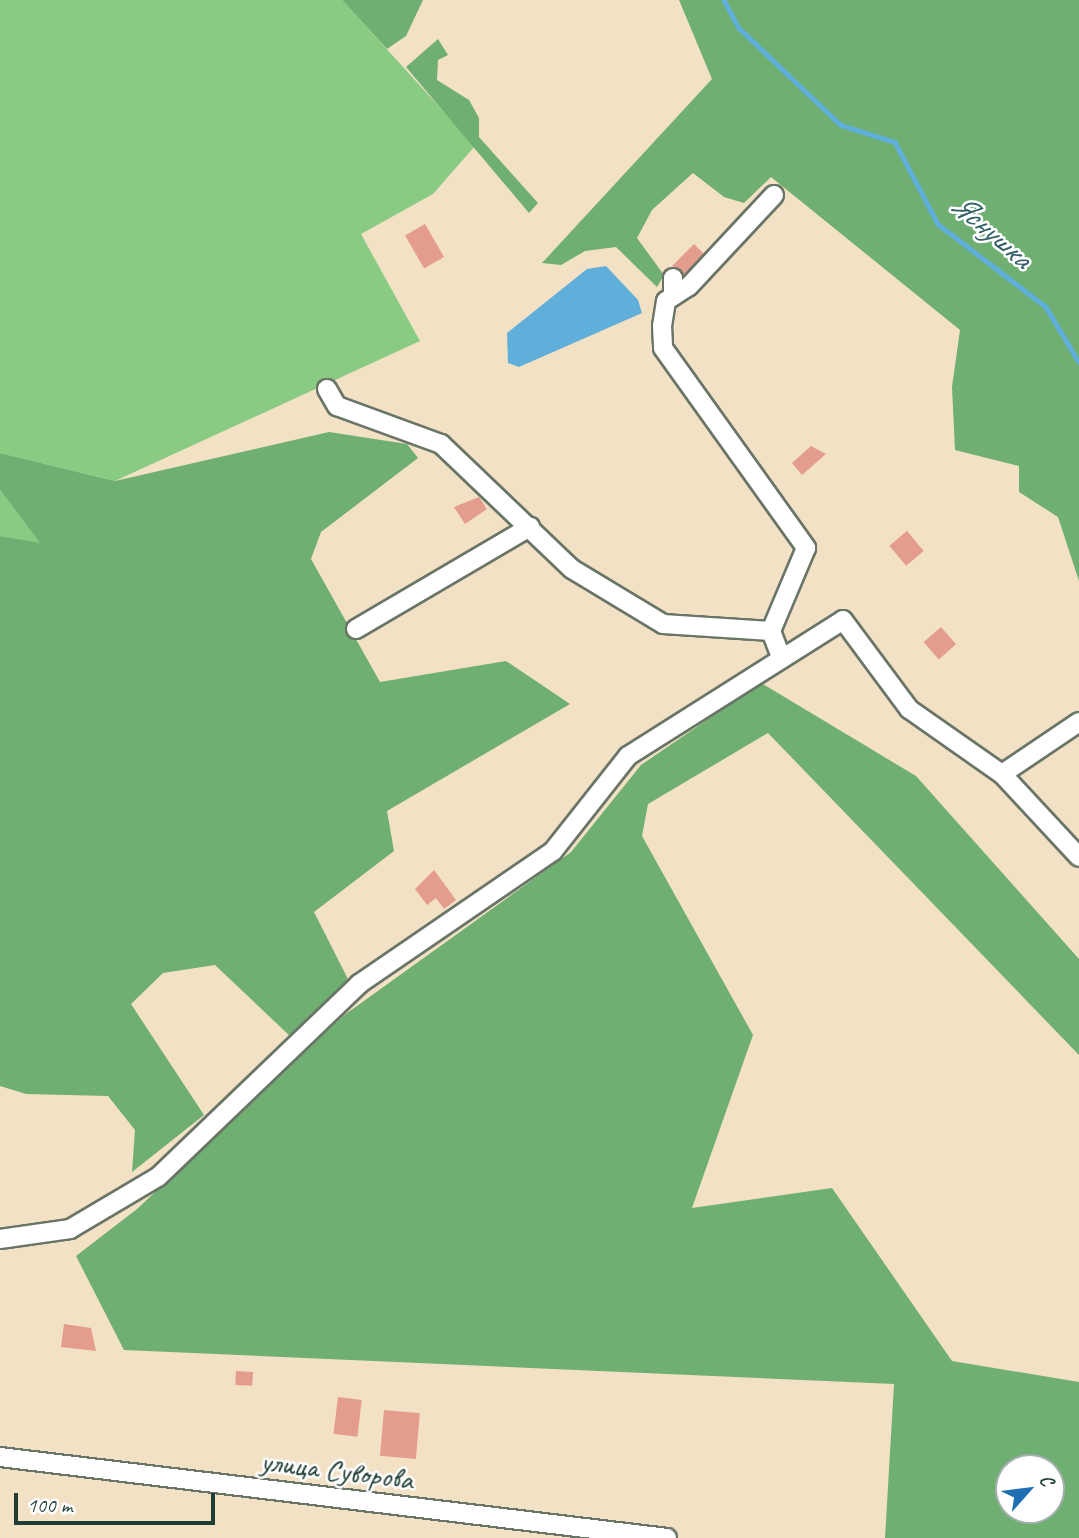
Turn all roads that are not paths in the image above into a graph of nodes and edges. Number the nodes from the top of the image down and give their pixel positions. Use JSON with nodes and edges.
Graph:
{"nodes":[{"id":1,"x":774,"y":195,"type":"dead end"},
{"id":2,"x":673,"y":278,"type":"dead end"},
{"id":3,"x":673,"y":296,"type":"junction"},
{"id":4,"x":327,"y":388,"type":"dead end"},
{"id":5,"x":530,"y":527,"type":"junction"},
{"id":6,"x":356,"y":629,"type":"dead end"},
{"id":7,"x":771,"y":631,"type":"junction"},
{"id":8,"x":781,"y":657,"type":"junction"},
{"id":9,"x":1079,"y":722,"type":"edge"},
{"id":10,"x":1002,"y":774,"type":"junction"},
{"id":11,"x":1079,"y":857,"type":"edge"},
{"id":12,"x":0,"y":1239,"type":"edge"},
{"id":13,"x":0,"y":1457,"type":"edge"},
{"id":14,"x":667,"y":1538,"type":"edge"}],
"edges":[{"from":1,"to":3,"type":"street"},
{"from":2,"to":3,"type":"street"},
{"from":3,"to":7,"type":"street"},
{"from":4,"to":5,"type":"street"},
{"from":5,"to":6,"type":"street"},
{"from":5,"to":7,"type":"street"},
{"from":7,"to":8,"type":"street"},
{"from":8,"to":10,"type":"street"},
{"from":8,"to":12,"type":"street"},
{"from":9,"to":10,"type":"street"},
{"from":10,"to":11,"type":"street"},
{"from":13,"to":14,"type":"street","name":"улица Суворова"}]}
